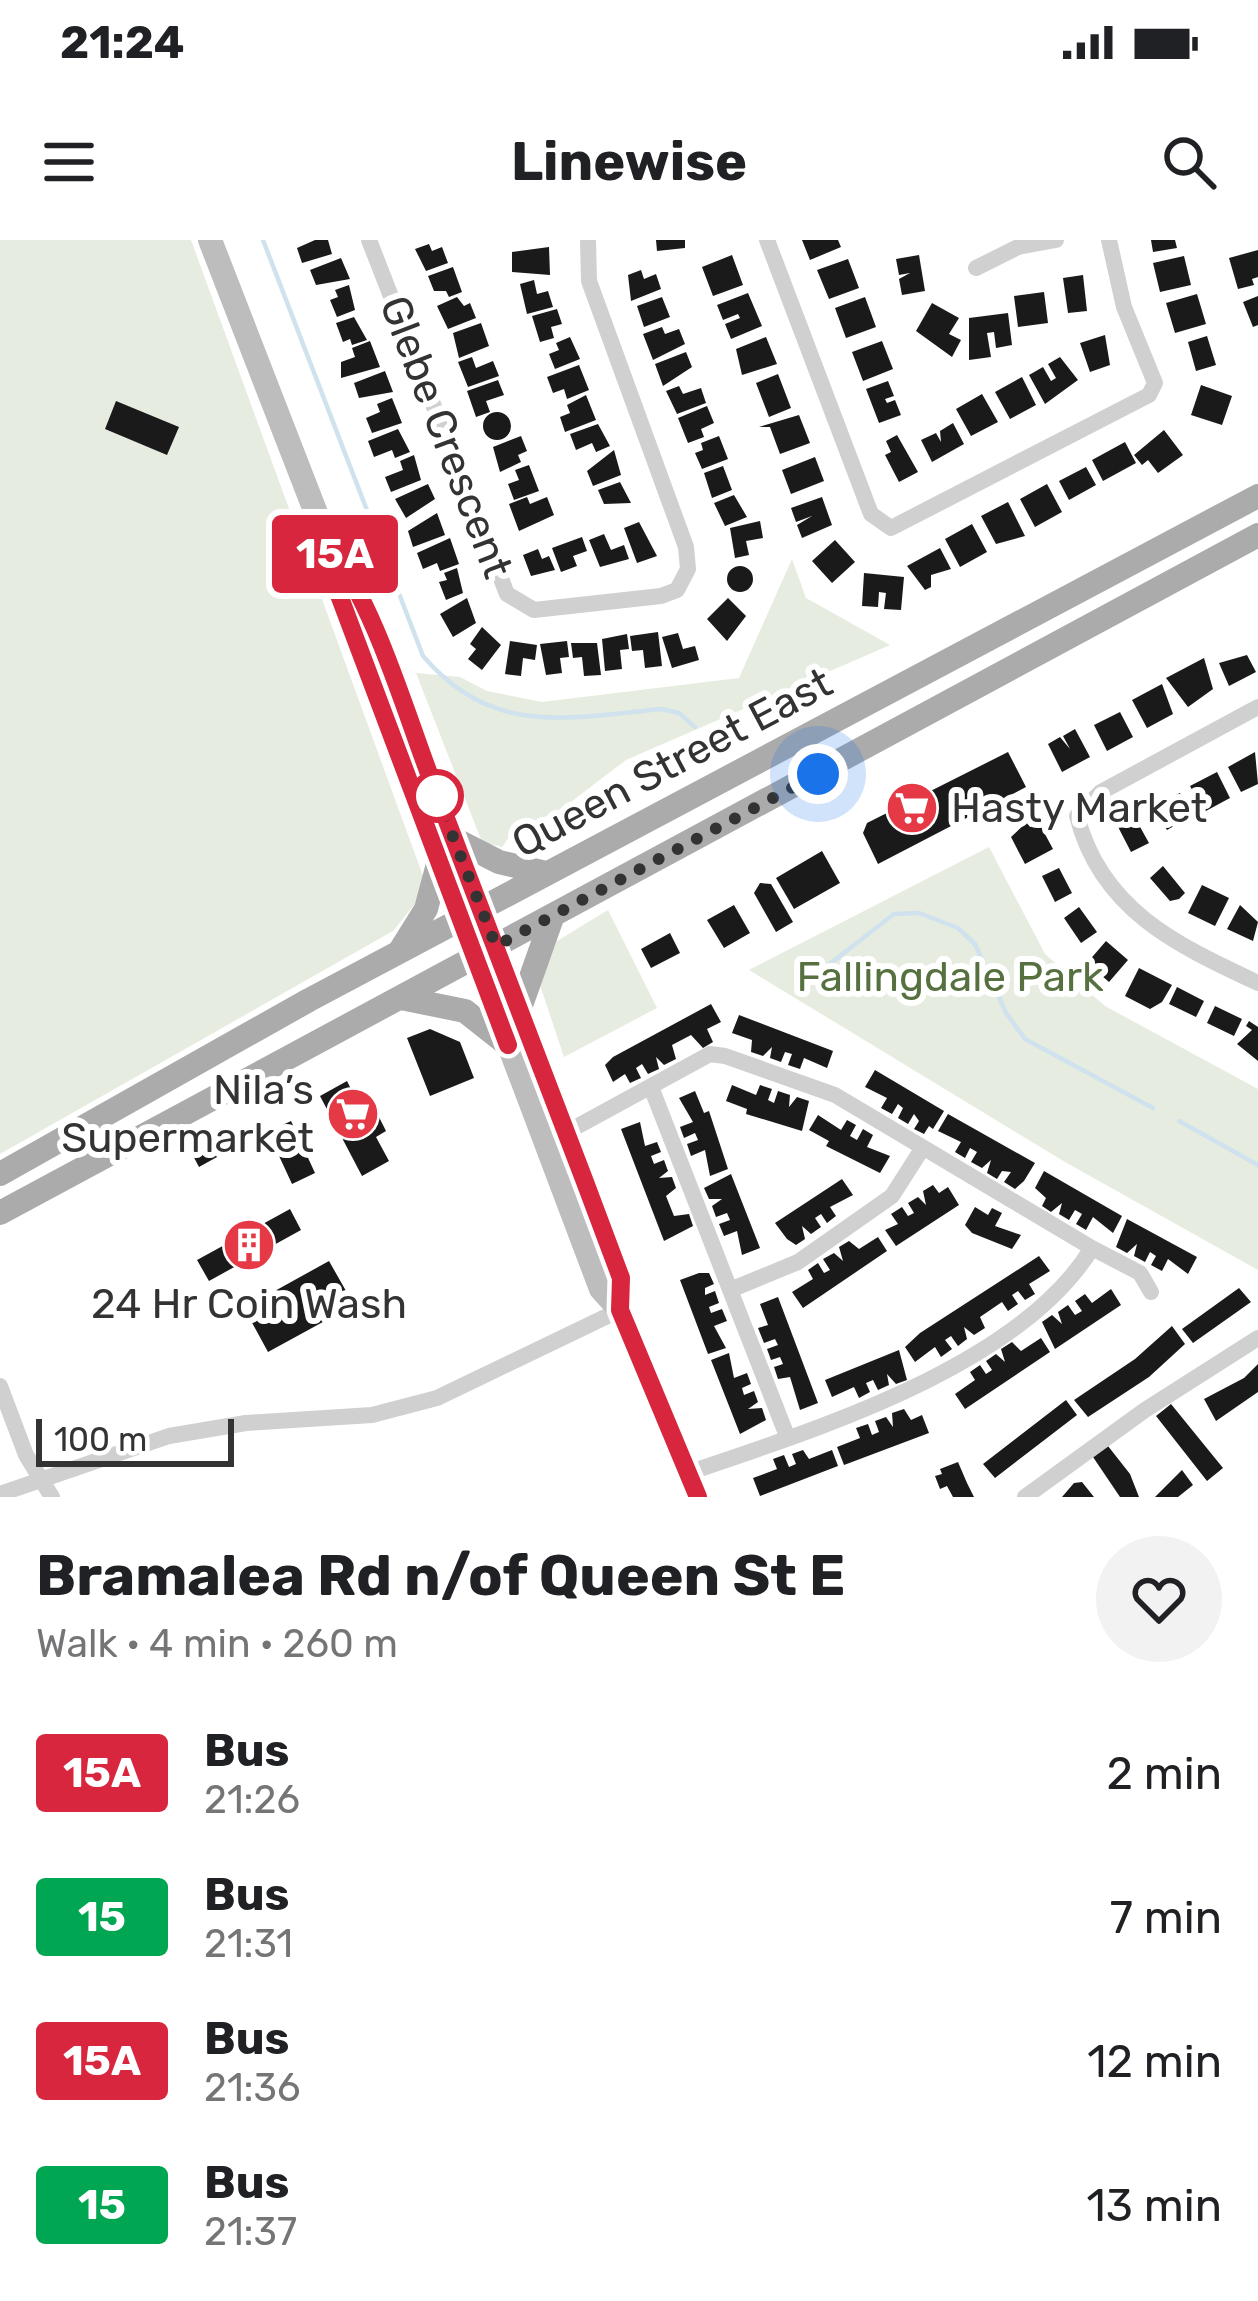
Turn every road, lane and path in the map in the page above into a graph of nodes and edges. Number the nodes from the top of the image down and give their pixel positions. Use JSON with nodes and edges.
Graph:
{"nodes":[{"id":1,"x":210,"y":240,"type":"edge"},
{"id":2,"x":369,"y":240,"type":"edge"},
{"id":3,"x":588,"y":240,"type":"edge"},
{"id":4,"x":767,"y":240,"type":"edge"},
{"id":5,"x":1056,"y":240,"type":"edge"},
{"id":6,"x":1109,"y":240,"type":"edge"},
{"id":7,"x":976,"y":268,"type":"dead end"},
{"id":8,"x":1258,"y":496,"type":"edge"},
{"id":9,"x":1258,"y":535,"type":"edge"},
{"id":10,"x":328,"y":544,"type":"junction"},
{"id":11,"x":1258,"y":707,"type":"edge"},
{"id":12,"x":454,"y":838,"type":"junction"},
{"id":13,"x":438,"y":864,"type":"junction"},
{"id":14,"x":546,"y":873,"type":"junction"},
{"id":15,"x":471,"y":914,"type":"junction"},
{"id":16,"x":553,"y":916,"type":"junction"},
{"id":17,"x":400,"y":952,"type":"junction"},
{"id":18,"x":485,"y":952,"type":"junction"},
{"id":19,"x":1258,"y":983,"type":"edge"},
{"id":20,"x":401,"y":998,"type":"junction"},
{"id":21,"x":520,"y":1008,"type":"junction"},
{"id":22,"x":508,"y":1045,"type":"junction"},
{"id":23,"x":651,"y":1088,"type":"junction"},
{"id":24,"x":567,"y":1132,"type":"junction"},
{"id":25,"x":922,"y":1149,"type":"junction"},
{"id":26,"x":0,"y":1174,"type":"edge"},
{"id":27,"x":0,"y":1213,"type":"edge"},
{"id":28,"x":1092,"y":1248,"type":"junction"},
{"id":29,"x":730,"y":1291,"type":"junction"},
{"id":30,"x":1151,"y":1292,"type":"dead end"},
{"id":31,"x":620,"y":1310,"type":"junction"},
{"id":32,"x":1258,"y":1338,"type":"edge"},
{"id":33,"x":0,"y":1386,"type":"edge"},
{"id":34,"x":787,"y":1436,"type":"junction"},
{"id":35,"x":688,"y":1473,"type":"junction"},
{"id":36,"x":39,"y":1477,"type":"junction"},
{"id":37,"x":0,"y":1494,"type":"edge"},
{"id":38,"x":52,"y":1497,"type":"edge"},
{"id":39,"x":698,"y":1497,"type":"edge"},
{"id":40,"x":1025,"y":1497,"type":"edge"}],
"edges":[{"from":1,"to":10,"type":"main road"},
{"from":2,"to":3,"type":"street","name":"Glebe Crescent"},
{"from":4,"to":6,"type":"street"},
{"from":5,"to":7,"type":"street"},
{"from":8,"to":14,"type":"main road","name":"Queen Street East"},
{"from":9,"to":16,"type":"main road","name":"Queen Street East"},
{"from":10,"to":12,"type":"main road"},
{"from":10,"to":13,"type":"main road"},
{"from":11,"to":19,"type":"street"},
{"from":12,"to":14,"type":"main road"},
{"from":12,"to":15,"type":"main road"},
{"from":13,"to":15,"type":"main road"},
{"from":13,"to":17,"type":"main road"},
{"from":14,"to":15,"type":"main road","name":"Queen Street East"},
{"from":15,"to":17,"type":"main road","name":"Queen Street East"},
{"from":15,"to":18,"type":"main road"},
{"from":16,"to":18,"type":"main road","name":"Queen Street East"},
{"from":16,"to":21,"type":"main road"},
{"from":17,"to":26,"type":"main road","name":"Queen Street East"},
{"from":18,"to":20,"type":"main road","name":"Queen Street East"},
{"from":18,"to":21,"type":"main road"},
{"from":18,"to":22,"type":"main road"},
{"from":20,"to":22,"type":"main road"},
{"from":20,"to":27,"type":"main road","name":"Queen Street East"},
{"from":21,"to":24,"type":"main road"},
{"from":22,"to":31,"type":"main road"},
{"from":23,"to":24,"type":"street"},
{"from":23,"to":25,"type":"street"},
{"from":23,"to":29,"type":"street"},
{"from":24,"to":31,"type":"main road"},
{"from":25,"to":28,"type":"street"},
{"from":25,"to":29,"type":"street"},
{"from":28,"to":30,"type":"street"},
{"from":28,"to":34,"type":"street"},
{"from":29,"to":34,"type":"street"},
{"from":31,"to":35,"type":"main road"},
{"from":31,"to":36,"type":"street"},
{"from":32,"to":40,"type":"street"},
{"from":33,"to":36,"type":"street"},
{"from":34,"to":35,"type":"street"},
{"from":35,"to":39,"type":"main road"},
{"from":36,"to":37,"type":"street"},
{"from":36,"to":38,"type":"street"}]}
